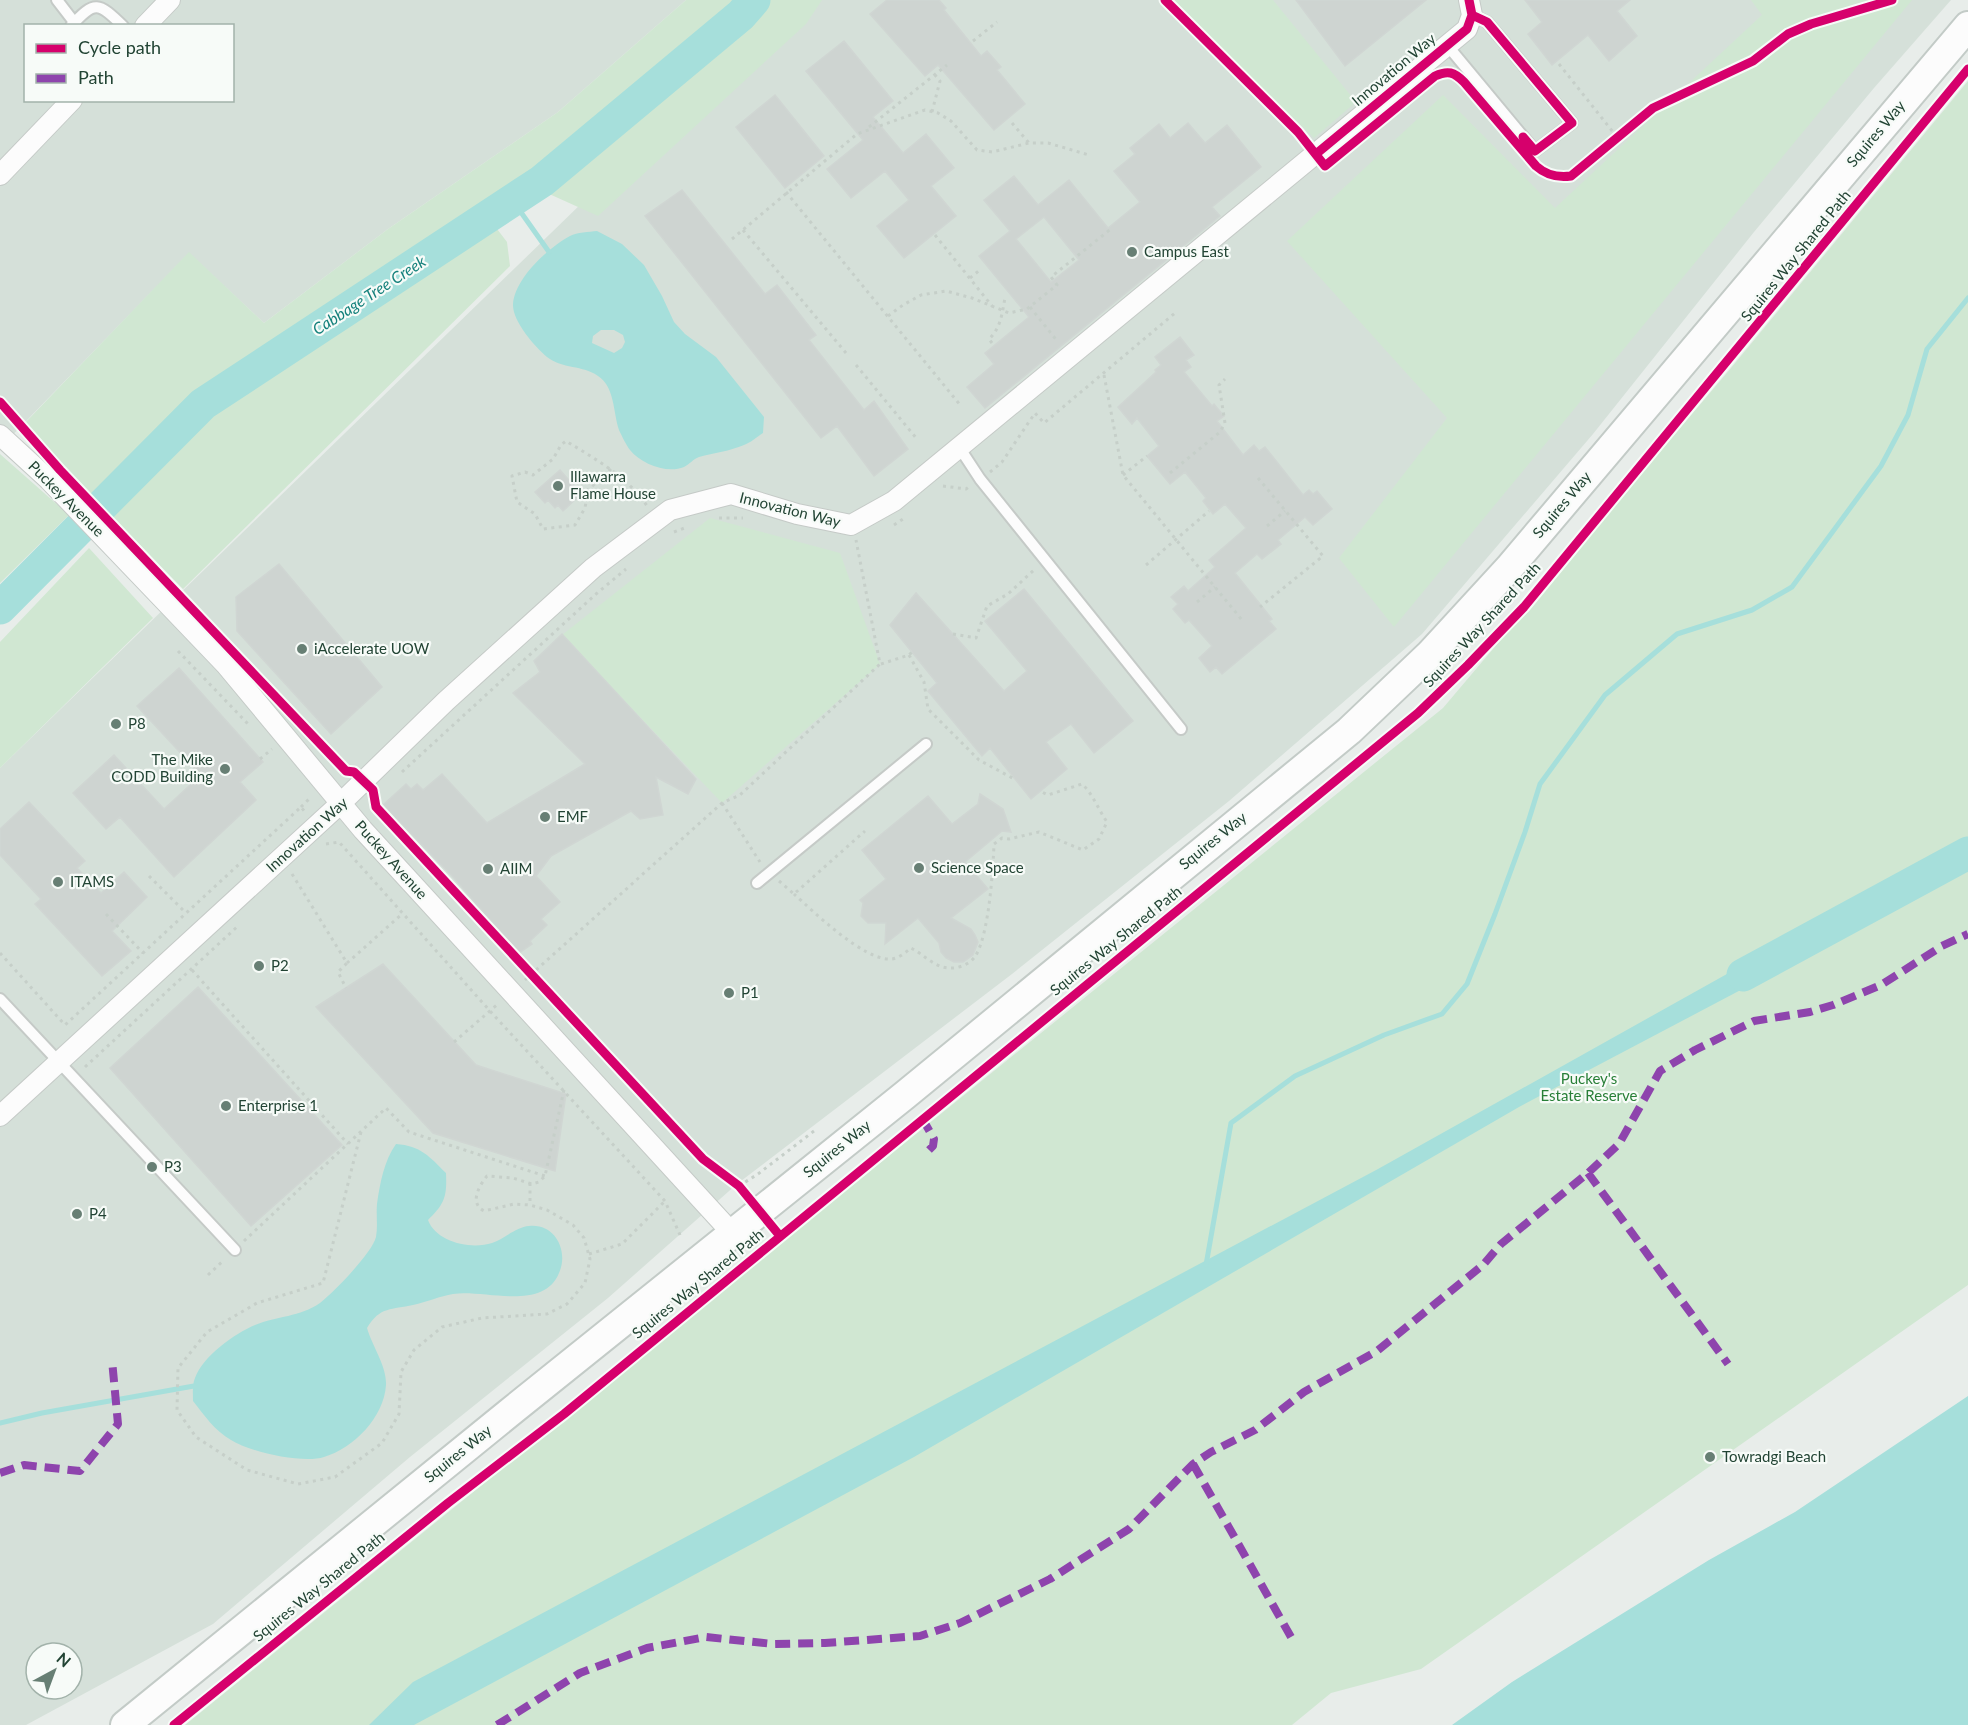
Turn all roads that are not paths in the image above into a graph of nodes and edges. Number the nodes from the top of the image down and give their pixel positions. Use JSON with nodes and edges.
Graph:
{"nodes":[{"id":1,"x":57,"y":0,"type":"edge"},
{"id":2,"x":170,"y":0,"type":"edge"},
{"id":3,"x":1471,"y":8,"type":"edge"},
{"id":4,"x":73,"y":24,"type":"edge"},
{"id":5,"x":121,"y":24,"type":"edge"},
{"id":6,"x":147,"y":24,"type":"edge"},
{"id":7,"x":1968,"y":26,"type":"edge"},
{"id":8,"x":1447,"y":45,"type":"junction"},
{"id":9,"x":70,"y":102,"type":"edge"},
{"id":10,"x":0,"y":175,"type":"edge"},
{"id":11,"x":0,"y":435,"type":"edge"},
{"id":12,"x":958,"y":447,"type":"junction"},
{"id":13,"x":1181,"y":729,"type":"dead end"},
{"id":14,"x":926,"y":744,"type":"dead end"},
{"id":15,"x":341,"y":803,"type":"junction"},
{"id":16,"x":757,"y":883,"type":"dead end"},
{"id":17,"x":0,"y":999,"type":"edge"},
{"id":18,"x":59,"y":1061,"type":"junction"},
{"id":19,"x":0,"y":1116,"type":"edge"},
{"id":20,"x":732,"y":1233,"type":"junction"},
{"id":21,"x":234,"y":1250,"type":"road end"},
{"id":22,"x":125,"y":1725,"type":"edge"}],
"edges":[{"from":1,"to":4,"type":"lane"},
{"from":2,"to":6,"type":"street"},
{"from":3,"to":8,"type":"street","name":"Innovation Way"},
{"from":3,"to":8,"type":"lane"},
{"from":4,"to":5,"type":"lane"},
{"from":7,"to":20,"type":"main road","name":"Squires Way"},
{"from":8,"to":12,"type":"street","name":"Innovation Way"},
{"from":9,"to":10,"type":"street"},
{"from":11,"to":15,"type":"street","name":"Puckey Avenue"},
{"from":12,"to":13,"type":"lane"},
{"from":12,"to":15,"type":"street","name":"Innovation Way"},
{"from":14,"to":16,"type":"lane"},
{"from":15,"to":18,"type":"street","name":"Innovation Way"},
{"from":15,"to":20,"type":"street","name":"Puckey Avenue"},
{"from":17,"to":18,"type":"lane"},
{"from":18,"to":19,"type":"street","name":"Innovation Way"},
{"from":18,"to":21,"type":"lane"},
{"from":20,"to":22,"type":"main road","name":"Squires Way"}]}
